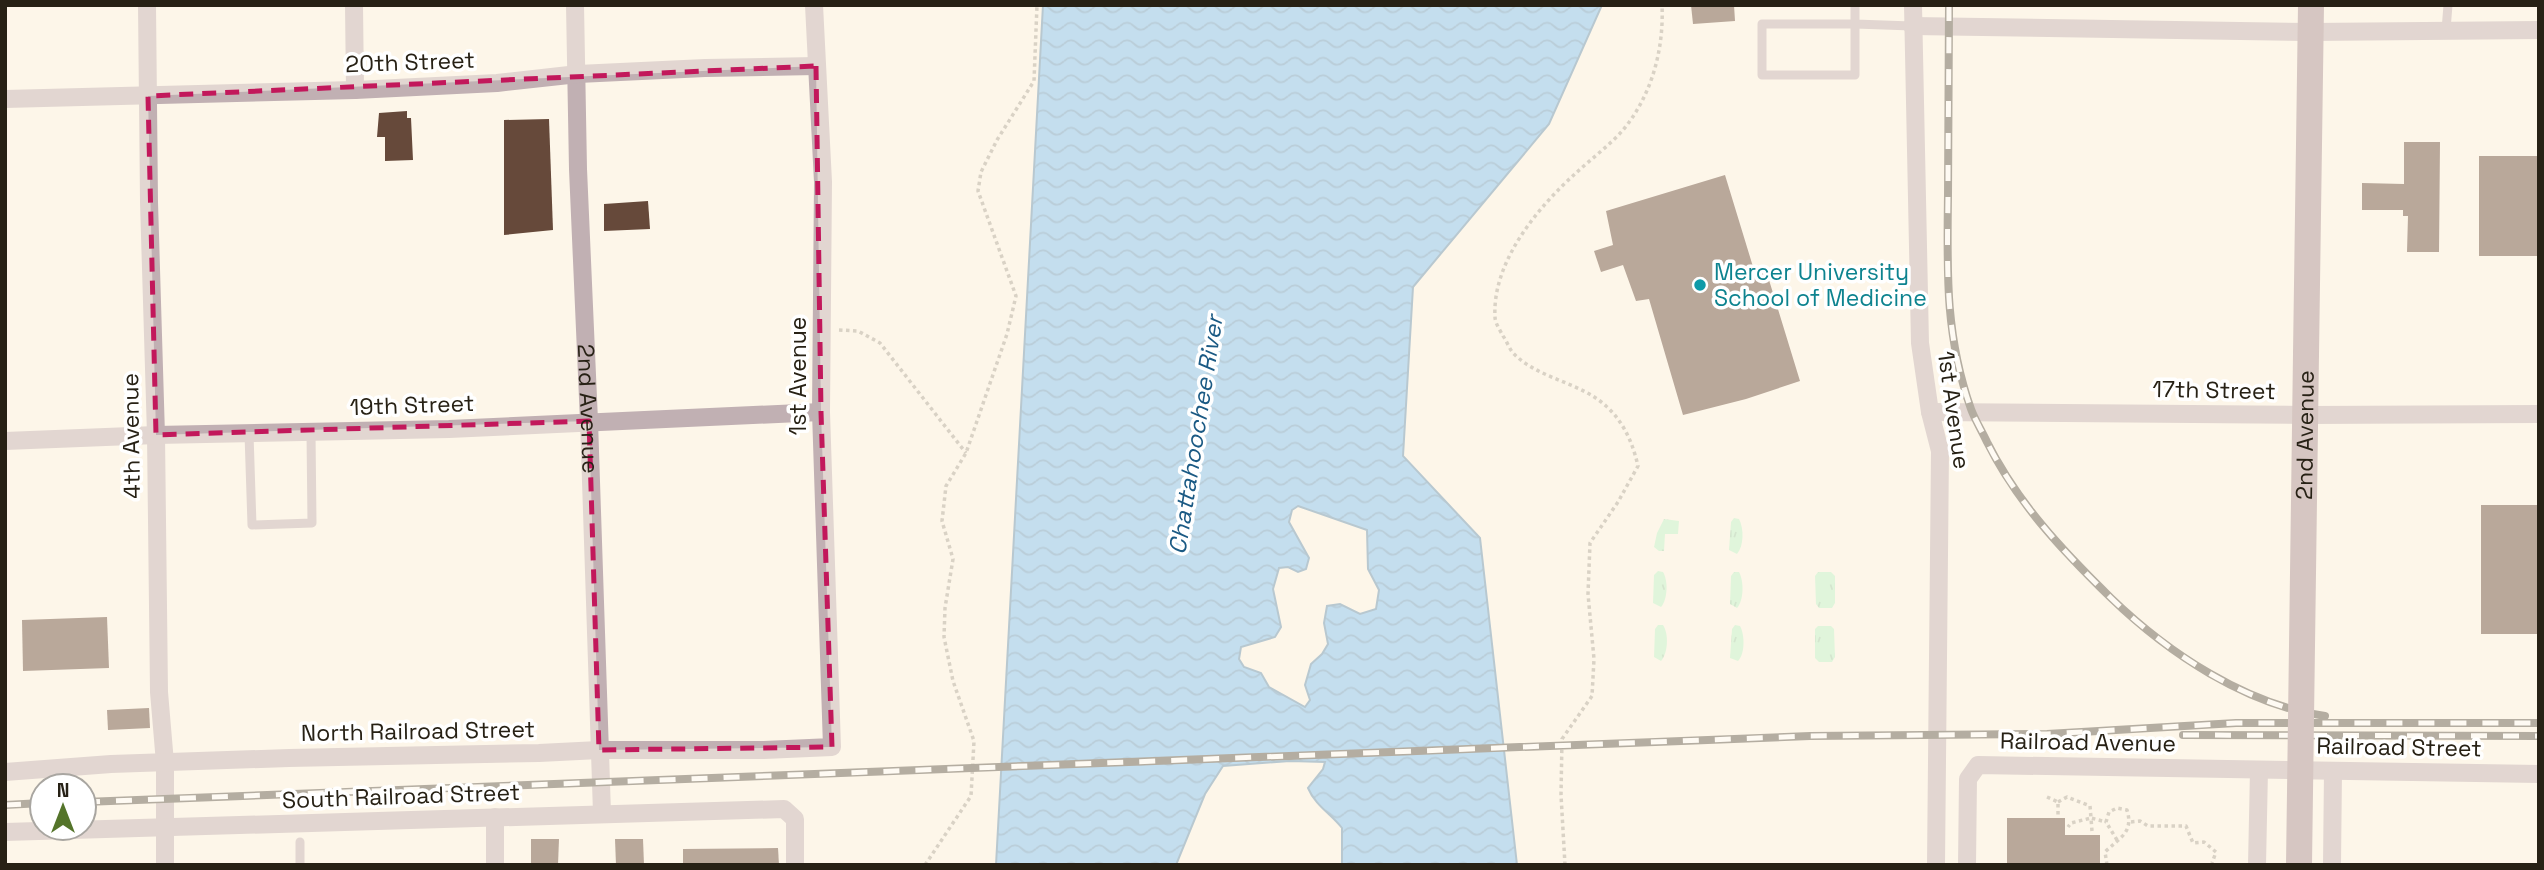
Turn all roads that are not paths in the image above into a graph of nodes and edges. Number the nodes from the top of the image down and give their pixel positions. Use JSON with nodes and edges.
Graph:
{"nodes":[{"id":1,"x":147,"y":5,"type":"edge"},
{"id":2,"x":354,"y":5,"type":"edge"},
{"id":3,"x":575,"y":5,"type":"edge"},
{"id":4,"x":814,"y":5,"type":"edge"},
{"id":5,"x":1855,"y":5,"type":"edge"},
{"id":6,"x":1913,"y":5,"type":"edge"},
{"id":7,"x":2311,"y":5,"type":"edge"},
{"id":8,"x":2448,"y":5,"type":"edge"},
{"id":9,"x":1855,"y":24,"type":"junction"},
{"id":10,"x":1912,"y":26,"type":"junction"},
{"id":11,"x":2446,"y":30,"type":"junction"},
{"id":12,"x":2539,"y":30,"type":"edge"},
{"id":13,"x":2310,"y":32,"type":"junction"},
{"id":14,"x":816,"y":66,"type":"junction"},
{"id":15,"x":578,"y":74,"type":"junction"},
{"id":16,"x":355,"y":90,"type":"junction"},
{"id":17,"x":148,"y":96,"type":"junction"},
{"id":18,"x":5,"y":99,"type":"edge"},
{"id":19,"x":821,"y":412,"type":"junction"},
{"id":20,"x":1930,"y":412,"type":"junction"},
{"id":21,"x":2539,"y":414,"type":"edge"},
{"id":22,"x":589,"y":421,"type":"junction"},
{"id":23,"x":311,"y":433,"type":"junction"},
{"id":24,"x":249,"y":434,"type":"junction"},
{"id":25,"x":156,"y":435,"type":"junction"},
{"id":26,"x":5,"y":441,"type":"edge"},
{"id":27,"x":832,"y":747,"type":"joint"},
{"id":28,"x":599,"y":750,"type":"junction"},
{"id":29,"x":165,"y":763,"type":"junction"},
{"id":30,"x":2259,"y":769,"type":"junction"},
{"id":31,"x":2333,"y":771,"type":"junction"},
{"id":32,"x":5,"y":772,"type":"edge"},
{"id":33,"x":2539,"y":774,"type":"edge"},
{"id":34,"x":601,"y":813,"type":"junction"},
{"id":35,"x":495,"y":817,"type":"junction"},
{"id":36,"x":166,"y":826,"type":"junction"},
{"id":37,"x":5,"y":832,"type":"edge"},
{"id":38,"x":300,"y":842,"type":"dead end"},
{"id":39,"x":165,"y":865,"type":"edge"},
{"id":40,"x":300,"y":865,"type":"edge"},
{"id":41,"x":495,"y":865,"type":"edge"},
{"id":42,"x":796,"y":865,"type":"edge"},
{"id":43,"x":1936,"y":865,"type":"edge"},
{"id":44,"x":1967,"y":865,"type":"edge"},
{"id":45,"x":2257,"y":865,"type":"edge"},
{"id":46,"x":2299,"y":865,"type":"edge"},
{"id":47,"x":2332,"y":865,"type":"edge"}],
"edges":[{"from":1,"to":17,"type":"street","name":"4th Avenue"},
{"from":2,"to":16,"type":"street"},
{"from":3,"to":15,"type":"street","name":"2nd Avenue"},
{"from":4,"to":14,"type":"street","name":"1st Avenue"},
{"from":5,"to":9,"type":"lane"},
{"from":6,"to":10,"type":"street","name":"1st Avenue"},
{"from":7,"to":13,"type":"main road","name":"2nd Avenue"},
{"from":8,"to":11,"type":"lane"},
{"from":9,"to":9,"type":"lane"},
{"from":9,"to":10,"type":"lane"},
{"from":10,"to":13,"type":"street"},
{"from":10,"to":20,"type":"street","name":"1st Avenue"},
{"from":11,"to":12,"type":"street"},
{"from":11,"to":13,"type":"street"},
{"from":13,"to":46,"type":"main road","name":"2nd Avenue","bridge":true},
{"from":14,"to":15,"type":"street","name":"20th Street"},
{"from":14,"to":19,"type":"street","name":"1st Avenue"},
{"from":15,"to":16,"type":"street","name":"20th Street"},
{"from":15,"to":22,"type":"street","name":"2nd Avenue"},
{"from":16,"to":17,"type":"street","name":"20th Street"},
{"from":17,"to":18,"type":"street","name":"20th Street"},
{"from":17,"to":25,"type":"street","name":"4th Avenue"},
{"from":19,"to":22,"type":"street","name":"19th Street"},
{"from":19,"to":27,"type":"street","name":"1st Avenue"},
{"from":20,"to":21,"type":"street","name":"17th Street"},
{"from":20,"to":43,"type":"street","name":"1st Avenue"},
{"from":22,"to":23,"type":"street","name":"19th Street"},
{"from":22,"to":28,"type":"street","name":"2nd Avenue"},
{"from":23,"to":24,"type":"street","name":"19th Street"},
{"from":23,"to":24,"type":"lane"},
{"from":24,"to":25,"type":"street","name":"19th Street"},
{"from":25,"to":26,"type":"street","name":"19th Street"},
{"from":25,"to":29,"type":"street","name":"4th Avenue"},
{"from":27,"to":28,"type":"street","name":"North Railroad Street"},
{"from":28,"to":29,"type":"street","name":"North Railroad Street"},
{"from":28,"to":34,"type":"street","name":"2nd Avenue"},
{"from":29,"to":32,"type":"street","name":"North Railroad Street"},
{"from":29,"to":36,"type":"street","name":"4th Avenue"},
{"from":30,"to":31,"type":"street","name":"Railroad Street"},
{"from":30,"to":44,"type":"street","name":"Railroad Avenue"},
{"from":30,"to":45,"type":"street"},
{"from":31,"to":33,"type":"street","name":"Railroad Street"},
{"from":31,"to":47,"type":"street"},
{"from":34,"to":35,"type":"street","name":"South Railroad Street"},
{"from":34,"to":42,"type":"street","name":"South Railroad Street"},
{"from":35,"to":36,"type":"street","name":"South Railroad Street"},
{"from":35,"to":41,"type":"street"},
{"from":36,"to":37,"type":"street","name":"South Railroad Street"},
{"from":36,"to":39,"type":"street","name":"4th Avenue"},
{"from":38,"to":40,"type":"lane"}]}
